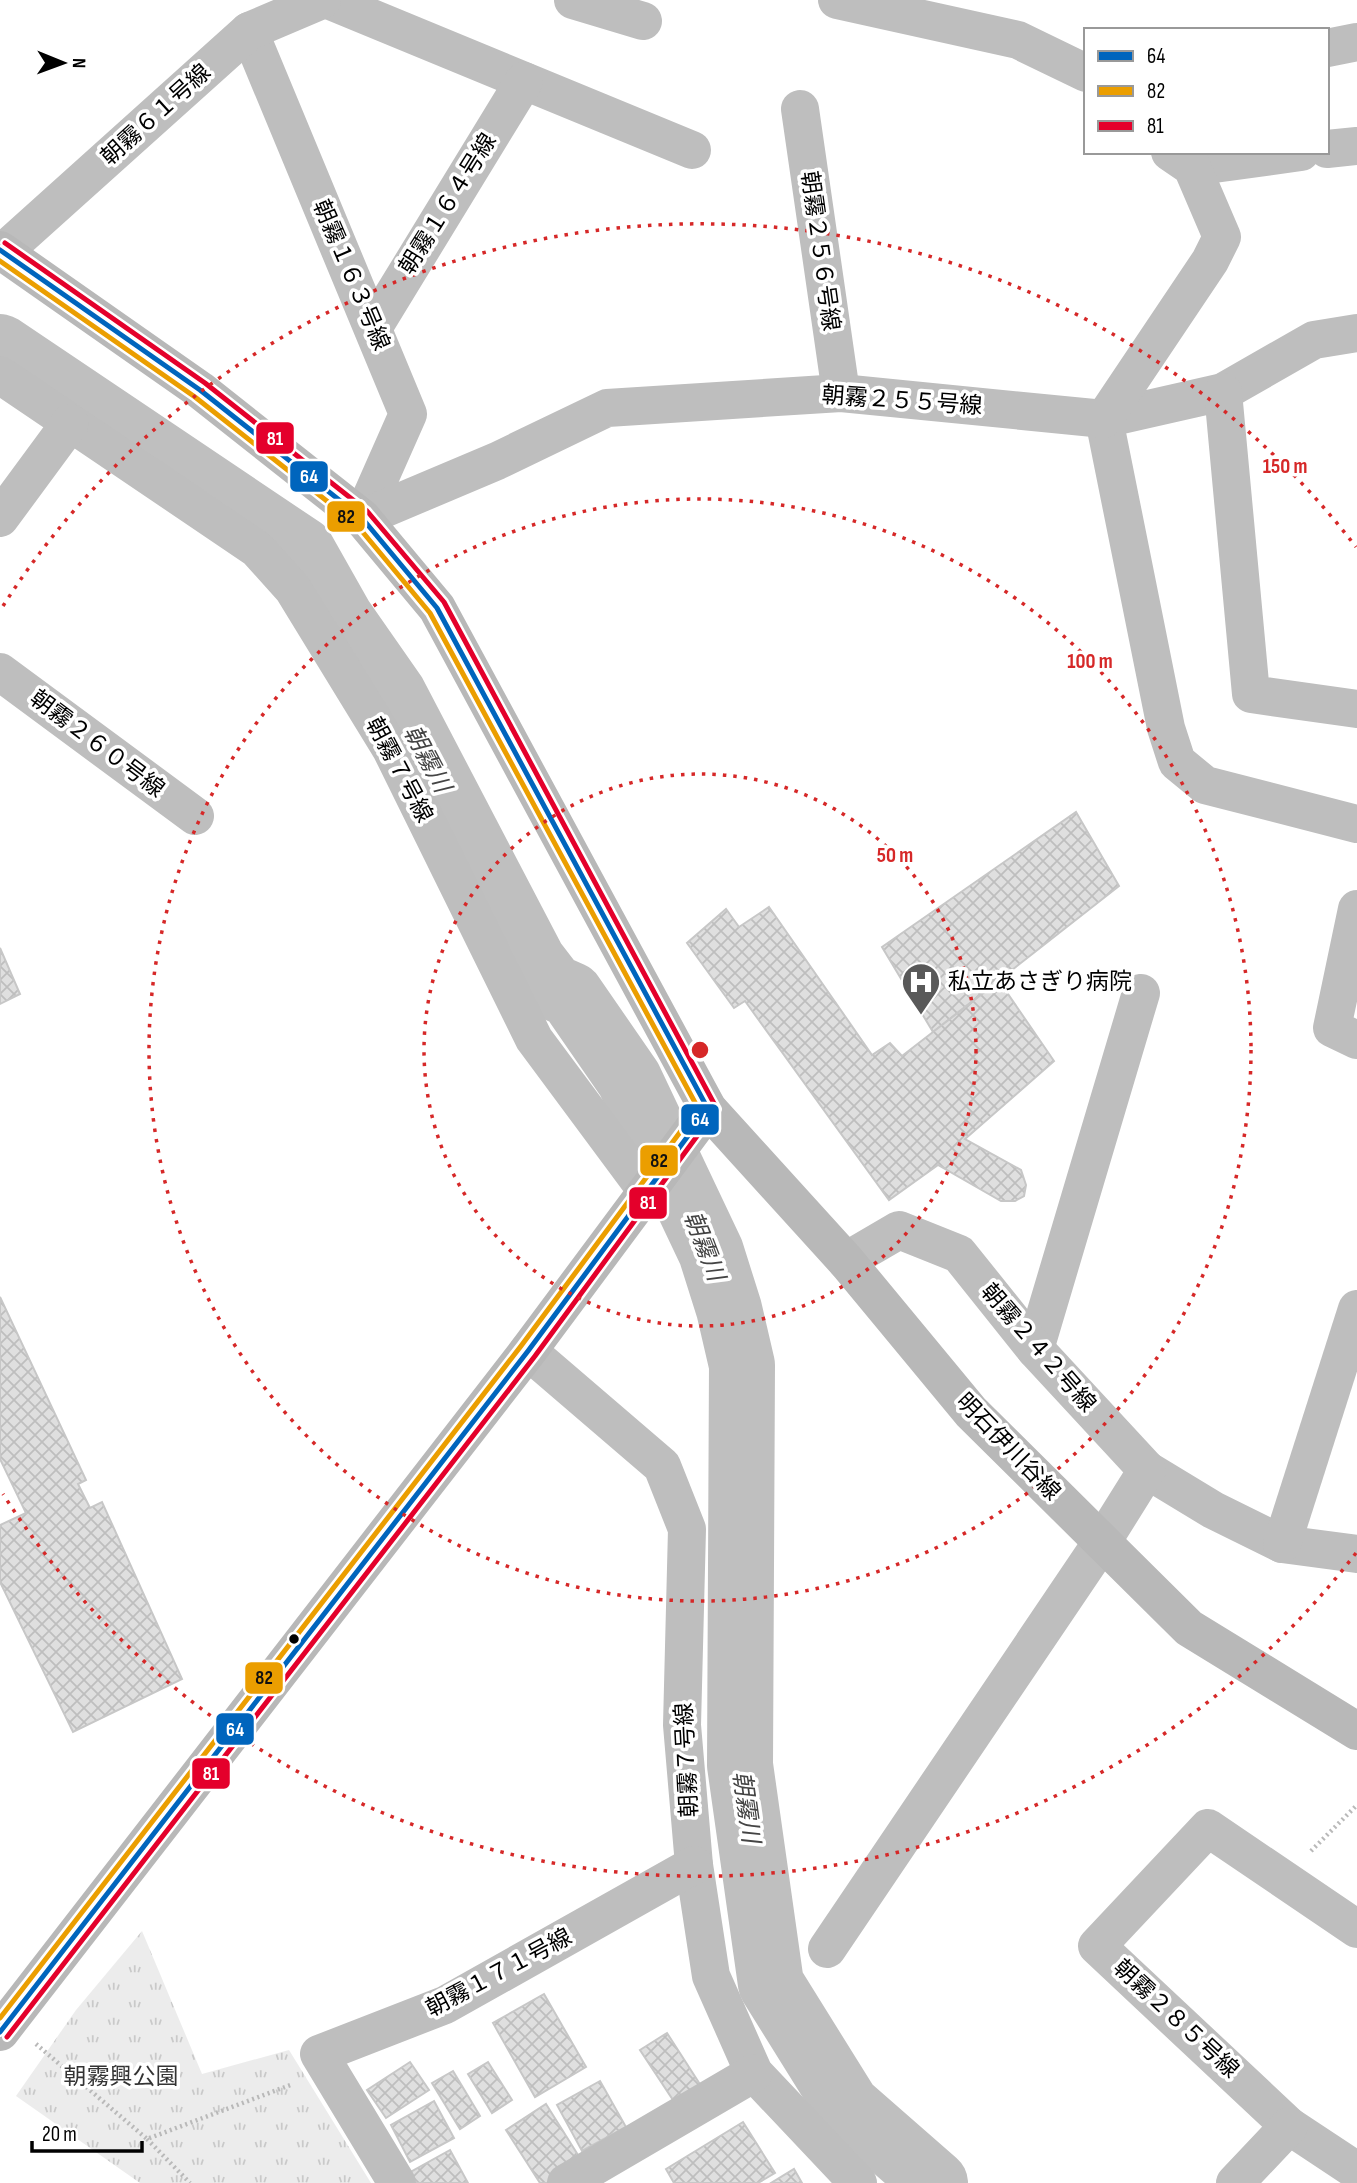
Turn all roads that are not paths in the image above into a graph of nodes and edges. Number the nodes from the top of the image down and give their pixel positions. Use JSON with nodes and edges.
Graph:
{"nodes":[{"id":1,"x":325,"y":0,"type":"edge"},
{"id":2,"x":573,"y":0,"type":"edge"},
{"id":3,"x":836,"y":0,"type":"edge"},
{"id":4,"x":643,"y":21,"type":"dead end"},
{"id":5,"x":249,"y":32,"type":"junction"},
{"id":6,"x":1357,"y":42,"type":"edge"},
{"id":7,"x":1329,"y":48,"type":"edge"},
{"id":8,"x":1084,"y":72,"type":"edge"},
{"id":9,"x":524,"y":81,"type":"junction"},
{"id":10,"x":800,"y":109,"type":"dead end"},
{"id":11,"x":1357,"y":146,"type":"edge"},
{"id":12,"x":1329,"y":149,"type":"edge"},
{"id":13,"x":692,"y":150,"type":"dead end"},
{"id":14,"x":1271,"y":154,"type":"edge"},
{"id":15,"x":1181,"y":160,"type":"edge"},
{"id":16,"x":2,"y":251,"type":"edge"},
{"id":17,"x":373,"y":328,"type":"junction"},
{"id":18,"x":1357,"y":333,"type":"edge"},
{"id":19,"x":0,"y":375,"type":"edge"},
{"id":20,"x":1223,"y":392,"type":"junction"},
{"id":21,"x":841,"y":393,"type":"junction"},
{"id":22,"x":1104,"y":419,"type":"junction"},
{"id":23,"x":70,"y":423,"type":"junction"},
{"id":24,"x":0,"y":518,"type":"edge"},
{"id":25,"x":362,"y":518,"type":"junction"},
{"id":26,"x":0,"y":672,"type":"edge"},
{"id":27,"x":1357,"y":709,"type":"edge"},
{"id":28,"x":195,"y":816,"type":"dead end"},
{"id":29,"x":1357,"y":824,"type":"edge"},
{"id":30,"x":1357,"y":909,"type":"edge"},
{"id":31,"x":1141,"y":993,"type":"dead end"},
{"id":32,"x":1357,"y":1040,"type":"edge"},
{"id":33,"x":708,"y":1109,"type":"junction"},
{"id":34,"x":651,"y":1184,"type":"junction"},
{"id":35,"x":846,"y":1261,"type":"junction"},
{"id":36,"x":1357,"y":1309,"type":"edge"},
{"id":37,"x":1035,"y":1349,"type":"junction"},
{"id":38,"x":528,"y":1351,"type":"junction"},
{"id":39,"x":1147,"y":1471,"type":"junction"},
{"id":40,"x":1102,"y":1542,"type":"junction"},
{"id":41,"x":1282,"y":1544,"type":"junction"},
{"id":42,"x":1357,"y":1554,"type":"edge"},
{"id":43,"x":1357,"y":1731,"type":"edge"},
{"id":44,"x":694,"y":1865,"type":"junction"},
{"id":45,"x":1357,"y":1929,"type":"edge"},
{"id":46,"x":827,"y":1949,"type":"dead end"},
{"id":47,"x":5,"y":2027,"type":"edge"},
{"id":48,"x":754,"y":2073,"type":"junction"},
{"id":49,"x":1289,"y":2126,"type":"junction"},
{"id":50,"x":1357,"y":2171,"type":"edge"},
{"id":51,"x":397,"y":2183,"type":"edge"},
{"id":52,"x":566,"y":2183,"type":"edge"},
{"id":53,"x":858,"y":2183,"type":"edge"},
{"id":54,"x":1236,"y":2183,"type":"edge"}],
"edges":[{"from":1,"to":5,"type":"street","name":"朝霧６１号線"},
{"from":1,"to":9,"type":"street","name":"朝霧６１号線"},
{"from":2,"to":4,"type":"street"},
{"from":3,"to":8,"type":"street"},
{"from":5,"to":16,"type":"street","name":"朝霧６１号線"},
{"from":5,"to":17,"type":"street","name":"朝霧１６３号線"},
{"from":6,"to":7,"type":"street"},
{"from":9,"to":13,"type":"street","name":"朝霧６１号線"},
{"from":9,"to":17,"type":"street","name":"朝霧１６４号線"},
{"from":10,"to":21,"type":"street","name":"朝霧２５６号線"},
{"from":11,"to":12,"type":"street"},
{"from":14,"to":15,"type":"street"},
{"from":15,"to":22,"type":"street"},
{"from":16,"to":25,"type":"street"},
{"from":17,"to":25,"type":"street","name":"朝霧１６３号線"},
{"from":18,"to":20,"type":"street","name":"朝霧２５５号線"},
{"from":19,"to":23,"type":"street","name":"朝霧７号線"},
{"from":20,"to":22,"type":"street","name":"朝霧２５５号線"},
{"from":20,"to":27,"type":"street"},
{"from":21,"to":22,"type":"street","name":"朝霧２５５号線"},
{"from":21,"to":25,"type":"street","name":"朝霧２５５号線"},
{"from":22,"to":29,"type":"street"},
{"from":23,"to":24,"type":"street"},
{"from":23,"to":34,"type":"street","name":"朝霧７号線"},
{"from":25,"to":33,"type":"street"},
{"from":26,"to":28,"type":"street","name":"朝霧２６０号線"},
{"from":30,"to":32,"type":"street"},
{"from":31,"to":37,"type":"street"},
{"from":33,"to":34,"type":"street"},
{"from":33,"to":35,"type":"street","name":"明石伊川谷線"},
{"from":34,"to":38,"type":"street"},
{"from":35,"to":37,"type":"street","name":"朝霧２４２号線"},
{"from":35,"to":40,"type":"street","name":"明石伊川谷線"},
{"from":36,"to":41,"type":"street"},
{"from":37,"to":39,"type":"street","name":"朝霧２４２号線"},
{"from":38,"to":44,"type":"street","name":"朝霧７号線"},
{"from":38,"to":47,"type":"street"},
{"from":39,"to":40,"type":"street"},
{"from":39,"to":41,"type":"street","name":"朝霧２４２号線"},
{"from":40,"to":43,"type":"street","name":"明石伊川谷線"},
{"from":40,"to":46,"type":"street"},
{"from":41,"to":42,"type":"street","name":"朝霧２４２号線"},
{"from":44,"to":48,"type":"street","name":"朝霧７号線"},
{"from":44,"to":51,"type":"street","name":"朝霧１７１号線"},
{"from":45,"to":49,"type":"street","name":"朝霧２８５号線"},
{"from":48,"to":52,"type":"street"},
{"from":48,"to":53,"type":"street","name":"朝霧７号線"},
{"from":49,"to":50,"type":"street"},
{"from":49,"to":54,"type":"street"}]}
